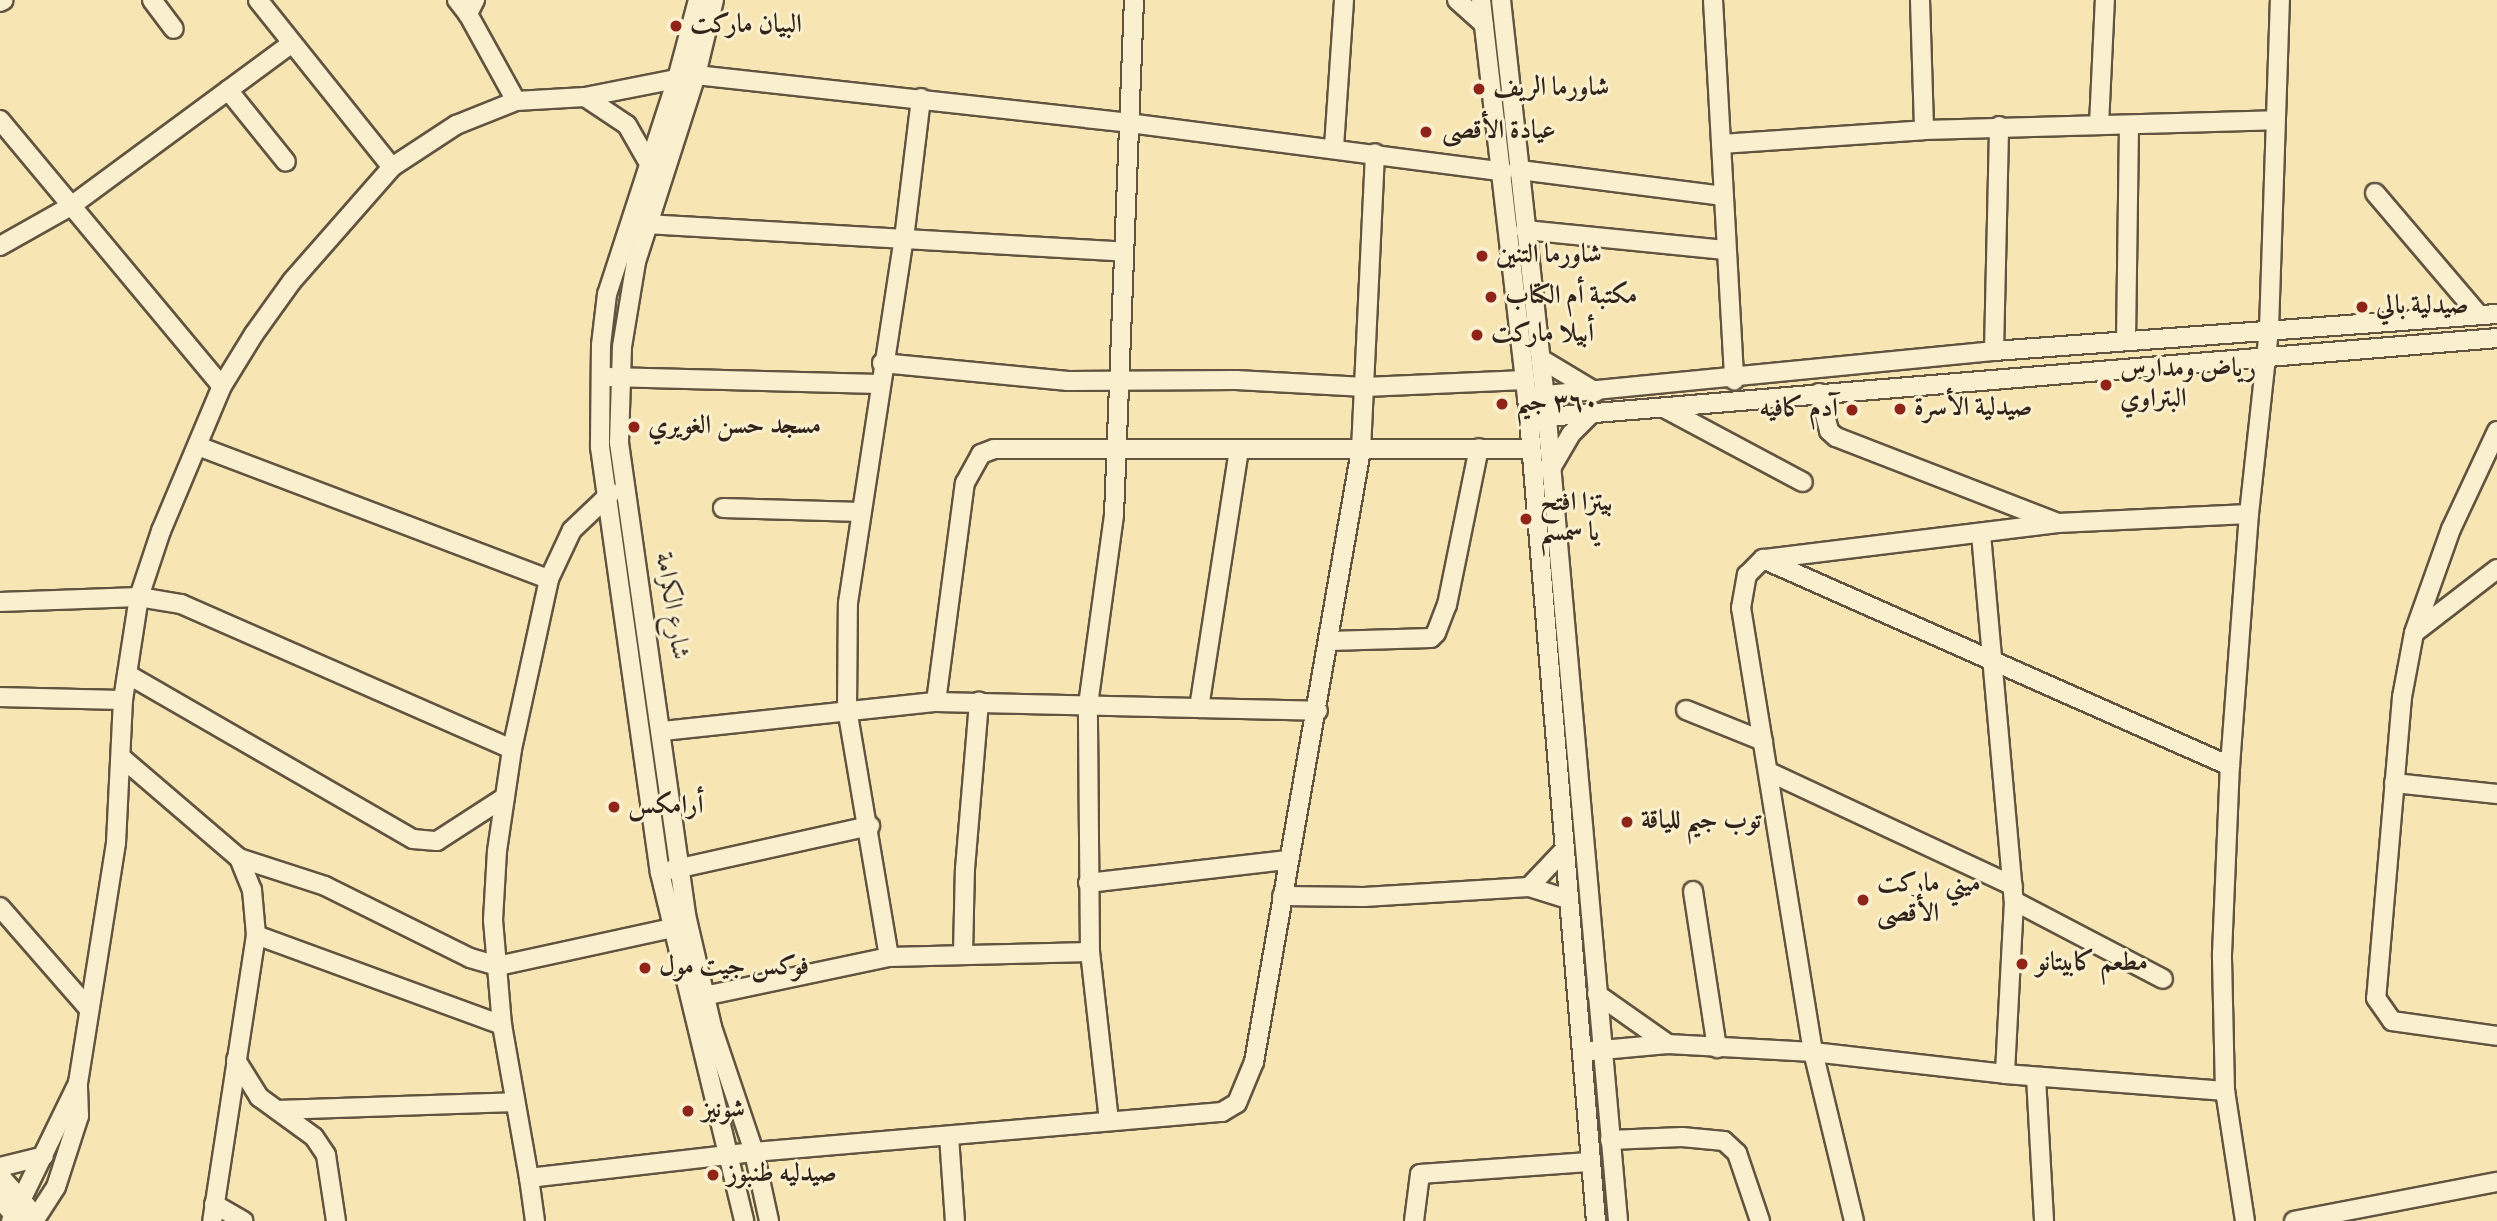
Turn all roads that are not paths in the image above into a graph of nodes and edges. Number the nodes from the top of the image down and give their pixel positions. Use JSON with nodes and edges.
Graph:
{"nodes":[{"id":1,"x":152,"y":0,"type":"edge"},
{"id":2,"x":258,"y":0,"type":"edge"},
{"id":3,"x":698,"y":0,"type":"edge"},
{"id":4,"x":713,"y":0,"type":"edge"},
{"id":5,"x":1134,"y":0,"type":"edge"},
{"id":6,"x":1344,"y":0,"type":"edge"},
{"id":7,"x":1457,"y":0,"type":"edge"},
{"id":8,"x":1481,"y":0,"type":"edge"},
{"id":9,"x":1501,"y":0,"type":"edge"},
{"id":10,"x":1713,"y":0,"type":"edge"},
{"id":11,"x":1920,"y":0,"type":"edge"},
{"id":12,"x":2105,"y":0,"type":"edge"},
{"id":13,"x":2280,"y":0,"type":"edge"},
{"id":14,"x":467,"y":5,"type":"edge"},
{"id":15,"x":1484,"y":24,"type":"junction"},
{"id":16,"x":174,"y":29,"type":"dead end"},
{"id":17,"x":291,"y":44,"type":"junction"},
{"id":18,"x":696,"y":75,"type":"junction"},
{"id":19,"x":677,"y":79,"type":"junction"},
{"id":20,"x":228,"y":90,"type":"junction"},
{"id":21,"x":584,"y":97,"type":"junction"},
{"id":22,"x":921,"y":98,"type":"junction"},
{"id":23,"x":516,"y":101,"type":"junction"},
{"id":24,"x":0,"y":120,"type":"edge"},
{"id":25,"x":2275,"y":120,"type":"junction"},
{"id":26,"x":1129,"y":123,"type":"junction"},
{"id":27,"x":2099,"y":125,"type":"junction"},
{"id":28,"x":1998,"y":126,"type":"junction"},
{"id":29,"x":2129,"y":126,"type":"junction"},
{"id":30,"x":1924,"y":130,"type":"junction"},
{"id":31,"x":1721,"y":144,"type":"junction"},
{"id":32,"x":1335,"y":147,"type":"junction"},
{"id":33,"x":1375,"y":153,"type":"junction"},
{"id":34,"x":647,"y":160,"type":"junction"},
{"id":35,"x":286,"y":162,"type":"dead end"},
{"id":36,"x":392,"y":167,"type":"junction"},
{"id":37,"x":1512,"y":171,"type":"junction"},
{"id":38,"x":2375,"y":193,"type":"dead end"},
{"id":39,"x":1723,"y":196,"type":"junction"},
{"id":40,"x":71,"y":206,"type":"junction"},
{"id":41,"x":646,"y":224,"type":"junction"},
{"id":42,"x":1525,"y":230,"type":"junction"},
{"id":43,"x":904,"y":239,"type":"junction"},
{"id":44,"x":0,"y":246,"type":"edge"},
{"id":45,"x":1725,"y":250,"type":"junction"},
{"id":46,"x":1121,"y":251,"type":"junction"},
{"id":47,"x":617,"y":254,"type":"junction"},
{"id":48,"x":636,"y":262,"type":"junction"},
{"id":49,"x":2488,"y":315,"type":"edge"},
{"id":50,"x":2269,"y":329,"type":"junction"},
{"id":51,"x":2497,"y":338,"type":"edge"},
{"id":52,"x":2126,"y":341,"type":"junction"},
{"id":53,"x":1994,"y":351,"type":"junction"},
{"id":54,"x":2266,"y":354,"type":"junction"},
{"id":55,"x":1541,"y":359,"type":"junction"},
{"id":56,"x":882,"y":363,"type":"junction"},
{"id":57,"x":599,"y":377,"type":"junction"},
{"id":58,"x":619,"y":377,"type":"junction"},
{"id":59,"x":1120,"y":380,"type":"junction"},
{"id":60,"x":1734,"y":380,"type":"junction"},
{"id":61,"x":878,"y":384,"type":"junction"},
{"id":62,"x":222,"y":386,"type":"junction"},
{"id":63,"x":1365,"y":387,"type":"junction"},
{"id":64,"x":1526,"y":388,"type":"junction"},
{"id":65,"x":1596,"y":392,"type":"junction"},
{"id":66,"x":1819,"y":393,"type":"junction"},
{"id":67,"x":1545,"y":396,"type":"junction"},
{"id":68,"x":1666,"y":409,"type":"junction"},
{"id":69,"x":1591,"y":414,"type":"junction"},
{"id":70,"x":1528,"y":418,"type":"junction"},
{"id":71,"x":1547,"y":418,"type":"junction"},
{"id":72,"x":2497,"y":431,"type":"edge"},
{"id":73,"x":198,"y":446,"type":"junction"},
{"id":74,"x":1479,"y":448,"type":"junction"},
{"id":75,"x":1531,"y":449,"type":"junction"},
{"id":76,"x":1118,"y":450,"type":"junction"},
{"id":77,"x":1240,"y":450,"type":"junction"},
{"id":78,"x":1361,"y":450,"type":"junction"},
{"id":79,"x":1550,"y":470,"type":"junction"},
{"id":80,"x":1803,"y":482,"type":"dead end"},
{"id":81,"x":624,"y":487,"type":"junction"},
{"id":82,"x":605,"y":496,"type":"junction"},
{"id":83,"x":723,"y":508,"type":"dead end"},
{"id":84,"x":861,"y":512,"type":"junction"},
{"id":85,"x":2249,"y":514,"type":"junction"},
{"id":86,"x":2058,"y":523,"type":"junction"},
{"id":87,"x":1981,"y":534,"type":"junction"},
{"id":88,"x":1763,"y":559,"type":"junction"},
{"id":89,"x":2497,"y":569,"type":"edge"},
{"id":90,"x":549,"y":579,"type":"junction"},
{"id":91,"x":139,"y":597,"type":"junction"},
{"id":92,"x":0,"y":602,"type":"edge"},
{"id":93,"x":2414,"y":633,"type":"junction"},
{"id":94,"x":1329,"y":641,"type":"junction"},
{"id":95,"x":1992,"y":659,"type":"junction"},
{"id":96,"x":127,"y":674,"type":"junction"},
{"id":97,"x":0,"y":696,"type":"edge"},
{"id":98,"x":123,"y":700,"type":"junction"},
{"id":99,"x":936,"y":702,"type":"junction"},
{"id":100,"x":979,"y":702,"type":"junction"},
{"id":101,"x":1088,"y":705,"type":"junction"},
{"id":102,"x":1199,"y":708,"type":"junction"},
{"id":103,"x":847,"y":709,"type":"junction"},
{"id":104,"x":1686,"y":710,"type":"dead end"},
{"id":105,"x":1318,"y":711,"type":"junction"},
{"id":106,"x":663,"y":732,"type":"junction"},
{"id":107,"x":1763,"y":741,"type":"junction"},
{"id":108,"x":512,"y":749,"type":"junction"},
{"id":109,"x":121,"y":757,"type":"junction"},
{"id":110,"x":2230,"y":766,"type":"junction"},
{"id":111,"x":1769,"y":772,"type":"junction"},
{"id":112,"x":2394,"y":783,"type":"junction"},
{"id":113,"x":2497,"y":794,"type":"edge"},
{"id":114,"x":505,"y":797,"type":"junction"},
{"id":115,"x":870,"y":827,"type":"junction"},
{"id":116,"x":1563,"y":850,"type":"junction"},
{"id":117,"x":239,"y":858,"type":"junction"},
{"id":118,"x":1288,"y":860,"type":"junction"},
{"id":119,"x":680,"y":867,"type":"junction"},
{"id":120,"x":660,"y":873,"type":"junction"},
{"id":121,"x":1088,"y":883,"type":"junction"},
{"id":122,"x":1529,"y":887,"type":"junction"},
{"id":123,"x":1693,"y":891,"type":"dead end"},
{"id":124,"x":2014,"y":893,"type":"junction"},
{"id":125,"x":1282,"y":896,"type":"junction"},
{"id":126,"x":1568,"y":899,"type":"junction"},
{"id":127,"x":0,"y":907,"type":"edge"},
{"id":128,"x":672,"y":928,"type":"junction"},
{"id":129,"x":256,"y":935,"type":"junction"},
{"id":130,"x":1090,"y":952,"type":"junction"},
{"id":131,"x":963,"y":954,"type":"junction"},
{"id":132,"x":890,"y":957,"type":"junction"},
{"id":133,"x":498,"y":966,"type":"junction"},
{"id":134,"x":2163,"y":979,"type":"dead end"},
{"id":135,"x":1597,"y":994,"type":"junction"},
{"id":136,"x":704,"y":996,"type":"junction"},
{"id":137,"x":88,"y":1008,"type":"junction"},
{"id":138,"x":502,"y":1025,"type":"junction"},
{"id":139,"x":2497,"y":1036,"type":"edge"},
{"id":140,"x":1668,"y":1044,"type":"junction"},
{"id":141,"x":1717,"y":1048,"type":"junction"},
{"id":142,"x":1602,"y":1050,"type":"junction"},
{"id":143,"x":1579,"y":1052,"type":"junction"},
{"id":144,"x":1813,"y":1052,"type":"junction"},
{"id":145,"x":236,"y":1060,"type":"junction"},
{"id":146,"x":2005,"y":1074,"type":"junction"},
{"id":147,"x":2036,"y":1077,"type":"junction"},
{"id":148,"x":78,"y":1083,"type":"junction"},
{"id":149,"x":2225,"y":1091,"type":"junction"},
{"id":150,"x":259,"y":1097,"type":"junction"},
{"id":151,"x":514,"y":1102,"type":"junction"},
{"id":152,"x":230,"y":1107,"type":"junction"},
{"id":153,"x":278,"y":1110,"type":"junction"},
{"id":154,"x":1109,"y":1121,"type":"junction"},
{"id":155,"x":949,"y":1136,"type":"junction"},
{"id":156,"x":1610,"y":1140,"type":"junction"},
{"id":157,"x":754,"y":1152,"type":"junction"},
{"id":158,"x":44,"y":1156,"type":"junction"},
{"id":159,"x":730,"y":1156,"type":"junction"},
{"id":160,"x":1589,"y":1162,"type":"junction"},
{"id":161,"x":0,"y":1167,"type":"edge"},
{"id":162,"x":0,"y":1176,"type":"edge"},
{"id":163,"x":528,"y":1178,"type":"junction"},
{"id":164,"x":2497,"y":1182,"type":"edge"},
{"id":165,"x":0,"y":1199,"type":"edge"},
{"id":166,"x":2377,"y":1212,"type":"edge"},
{"id":167,"x":213,"y":1213,"type":"edge"},
{"id":168,"x":23,"y":1216,"type":"edge"},
{"id":169,"x":243,"y":1221,"type":"edge"},
{"id":170,"x":336,"y":1221,"type":"edge"},
{"id":171,"x":535,"y":1221,"type":"edge"},
{"id":172,"x":744,"y":1221,"type":"edge"},
{"id":173,"x":769,"y":1221,"type":"edge"},
{"id":174,"x":954,"y":1221,"type":"edge"},
{"id":175,"x":1414,"y":1221,"type":"edge"},
{"id":176,"x":1597,"y":1221,"type":"edge"},
{"id":177,"x":1618,"y":1221,"type":"edge"},
{"id":178,"x":1760,"y":1221,"type":"edge"},
{"id":179,"x":1854,"y":1221,"type":"edge"},
{"id":180,"x":2044,"y":1221,"type":"edge"},
{"id":181,"x":2245,"y":1221,"type":"edge"},
{"id":182,"x":2294,"y":1221,"type":"edge"}],
"edges":[{"from":1,"to":16,"type":"street"},
{"from":2,"to":17,"type":"street"},
{"from":3,"to":19,"type":"street","name":"شارع الكرامة"},
{"from":4,"to":18,"type":"street","name":"شارع الكرامة"},
{"from":5,"to":26,"type":"street"},
{"from":6,"to":32,"type":"street"},
{"from":7,"to":15,"type":"street"},
{"from":8,"to":15,"type":"street"},
{"from":9,"to":37,"type":"street"},
{"from":10,"to":31,"type":"street"},
{"from":11,"to":30,"type":"street"},
{"from":12,"to":27,"type":"street"},
{"from":13,"to":25,"type":"street"},
{"from":14,"to":23,"type":"street"},
{"from":15,"to":37,"type":"street"},
{"from":17,"to":20,"type":"street"},
{"from":17,"to":36,"type":"street"},
{"from":18,"to":19,"type":"street"},
{"from":18,"to":22,"type":"street"},
{"from":18,"to":41,"type":"street","name":"شارع الكرامة"},
{"from":19,"to":21,"type":"street"},
{"from":19,"to":34,"type":"street","name":"شارع الكرامة"},
{"from":20,"to":35,"type":"street"},
{"from":20,"to":40,"type":"street"},
{"from":21,"to":23,"type":"street"},
{"from":21,"to":34,"type":"street"},
{"from":22,"to":26,"type":"street"},
{"from":22,"to":43,"type":"street"},
{"from":23,"to":36,"type":"street"},
{"from":24,"to":40,"type":"street"},
{"from":25,"to":29,"type":"street"},
{"from":25,"to":50,"type":"street"},
{"from":26,"to":32,"type":"street"},
{"from":26,"to":46,"type":"street"},
{"from":27,"to":28,"type":"street"},
{"from":27,"to":29,"type":"street"},
{"from":28,"to":30,"type":"street"},
{"from":28,"to":53,"type":"street"},
{"from":29,"to":52,"type":"street"},
{"from":30,"to":31,"type":"street"},
{"from":31,"to":39,"type":"street"},
{"from":32,"to":33,"type":"street"},
{"from":33,"to":37,"type":"street"},
{"from":33,"to":63,"type":"street"},
{"from":34,"to":47,"type":"street","name":"شارع الكرامة"},
{"from":36,"to":62,"type":"street"},
{"from":37,"to":39,"type":"street"},
{"from":37,"to":42,"type":"street"},
{"from":37,"to":64,"type":"street"},
{"from":38,"to":49,"type":"street"},
{"from":39,"to":45,"type":"street"},
{"from":40,"to":44,"type":"street"},
{"from":40,"to":62,"type":"street"},
{"from":41,"to":43,"type":"street"},
{"from":41,"to":48,"type":"street","name":"شارع الكرامة"},
{"from":42,"to":45,"type":"street"},
{"from":42,"to":55,"type":"street"},
{"from":43,"to":46,"type":"street"},
{"from":43,"to":56,"type":"street"},
{"from":45,"to":60,"type":"street"},
{"from":46,"to":59,"type":"street"},
{"from":47,"to":48,"type":"street"},
{"from":47,"to":57,"type":"street","name":"شارع الكرامة"},
{"from":48,"to":58,"type":"street","name":"شارع الكرامة"},
{"from":49,"to":50,"type":"street"},
{"from":50,"to":52,"type":"street"},
{"from":50,"to":54,"type":"street"},
{"from":51,"to":54,"type":"street"},
{"from":52,"to":53,"type":"street"},
{"from":53,"to":60,"type":"street"},
{"from":54,"to":66,"type":"street"},
{"from":54,"to":85,"type":"street"},
{"from":55,"to":65,"type":"street"},
{"from":55,"to":67,"type":"street"},
{"from":56,"to":59,"type":"street"},
{"from":56,"to":61,"type":"street"},
{"from":57,"to":58,"type":"street"},
{"from":57,"to":82,"type":"street","name":"شارع الكرامة"},
{"from":58,"to":61,"type":"street"},
{"from":58,"to":81,"type":"street","name":"شارع الكرامة"},
{"from":59,"to":63,"type":"street"},
{"from":59,"to":76,"type":"street"},
{"from":60,"to":65,"type":"street"},
{"from":61,"to":84,"type":"street"},
{"from":62,"to":73,"type":"street"},
{"from":63,"to":64,"type":"street"},
{"from":63,"to":78,"type":"street"},
{"from":64,"to":67,"type":"street"},
{"from":64,"to":70,"type":"street"},
{"from":65,"to":67,"type":"street"},
{"from":66,"to":68,"type":"street"},
{"from":66,"to":86,"type":"street"},
{"from":67,"to":71,"type":"street"},
{"from":68,"to":69,"type":"street"},
{"from":68,"to":80,"type":"street"},
{"from":69,"to":71,"type":"street"},
{"from":69,"to":79,"type":"street"},
{"from":70,"to":71,"type":"street"},
{"from":70,"to":75,"type":"street"},
{"from":71,"to":79,"type":"street"},
{"from":72,"to":93,"type":"street"},
{"from":73,"to":90,"type":"street"},
{"from":73,"to":91,"type":"street"},
{"from":74,"to":75,"type":"street"},
{"from":74,"to":78,"type":"street"},
{"from":74,"to":94,"type":"street"},
{"from":75,"to":116,"type":"street"},
{"from":76,"to":77,"type":"street"},
{"from":76,"to":99,"type":"street"},
{"from":76,"to":101,"type":"street"},
{"from":77,"to":78,"type":"street"},
{"from":77,"to":102,"type":"street"},
{"from":78,"to":94,"type":"street"},
{"from":79,"to":135,"type":"street"},
{"from":81,"to":82,"type":"street"},
{"from":81,"to":106,"type":"street","name":"شارع الكرامة"},
{"from":82,"to":90,"type":"street"},
{"from":82,"to":120,"type":"street","name":"شارع الكرامة"},
{"from":83,"to":84,"type":"street"},
{"from":84,"to":103,"type":"street"},
{"from":85,"to":86,"type":"street"},
{"from":85,"to":110,"type":"street"},
{"from":86,"to":87,"type":"street"},
{"from":87,"to":88,"type":"street"},
{"from":87,"to":95,"type":"street"},
{"from":88,"to":95,"type":"street"},
{"from":88,"to":107,"type":"street"},
{"from":89,"to":93,"type":"street"},
{"from":90,"to":108,"type":"street"},
{"from":91,"to":92,"type":"street"},
{"from":91,"to":96,"type":"street"},
{"from":91,"to":108,"type":"street"},
{"from":93,"to":112,"type":"street"},
{"from":94,"to":105,"type":"street"},
{"from":95,"to":110,"type":"street"},
{"from":95,"to":124,"type":"street"},
{"from":96,"to":98,"type":"street"},
{"from":96,"to":114,"type":"street"},
{"from":97,"to":98,"type":"street"},
{"from":98,"to":109,"type":"street"},
{"from":99,"to":100,"type":"street"},
{"from":99,"to":103,"type":"street"},
{"from":100,"to":101,"type":"street"},
{"from":100,"to":131,"type":"street"},
{"from":101,"to":102,"type":"street"},
{"from":101,"to":121,"type":"street"},
{"from":102,"to":105,"type":"street"},
{"from":103,"to":106,"type":"street"},
{"from":103,"to":115,"type":"street"},
{"from":104,"to":107,"type":"street"},
{"from":105,"to":118,"type":"street"},
{"from":106,"to":119,"type":"street","name":"شارع الكرامة"},
{"from":107,"to":111,"type":"street"},
{"from":108,"to":114,"type":"street"},
{"from":109,"to":117,"type":"street"},
{"from":109,"to":137,"type":"street"},
{"from":110,"to":149,"type":"street"},
{"from":111,"to":124,"type":"street"},
{"from":111,"to":144,"type":"street"},
{"from":112,"to":113,"type":"street"},
{"from":112,"to":139,"type":"street"},
{"from":114,"to":133,"type":"street"},
{"from":115,"to":119,"type":"street"},
{"from":115,"to":132,"type":"street"},
{"from":116,"to":122,"type":"street"},
{"from":116,"to":126,"type":"street"},
{"from":117,"to":129,"type":"street"},
{"from":117,"to":133,"type":"street"},
{"from":118,"to":121,"type":"street"},
{"from":118,"to":125,"type":"street"},
{"from":119,"to":120,"type":"street"},
{"from":119,"to":136,"type":"street","name":"شارع الكرامة"},
{"from":120,"to":128,"type":"street","name":"شارع الكرامة"},
{"from":121,"to":130,"type":"street"},
{"from":122,"to":125,"type":"street"},
{"from":122,"to":126,"type":"street"},
{"from":123,"to":141,"type":"street"},
{"from":124,"to":134,"type":"street"},
{"from":124,"to":146,"type":"street"},
{"from":125,"to":154,"type":"street"},
{"from":126,"to":143,"type":"street"},
{"from":127,"to":137,"type":"street"},
{"from":128,"to":133,"type":"street"},
{"from":128,"to":159,"type":"street","name":"شارع الكرامة"},
{"from":129,"to":138,"type":"street"},
{"from":129,"to":145,"type":"street"},
{"from":130,"to":131,"type":"street"},
{"from":130,"to":154,"type":"street"},
{"from":131,"to":132,"type":"street"},
{"from":132,"to":136,"type":"street"},
{"from":133,"to":138,"type":"street"},
{"from":135,"to":140,"type":"street"},
{"from":135,"to":142,"type":"street"},
{"from":136,"to":157,"type":"street","name":"شارع الكرامة"},
{"from":137,"to":148,"type":"street"},
{"from":138,"to":151,"type":"street"},
{"from":140,"to":141,"type":"street"},
{"from":140,"to":142,"type":"street"},
{"from":141,"to":144,"type":"street"},
{"from":142,"to":143,"type":"street"},
{"from":142,"to":156,"type":"street"},
{"from":143,"to":160,"type":"street"},
{"from":144,"to":146,"type":"street"},
{"from":144,"to":179,"type":"street"},
{"from":145,"to":150,"type":"street"},
{"from":145,"to":152,"type":"street"},
{"from":146,"to":147,"type":"street"},
{"from":147,"to":149,"type":"street"},
{"from":147,"to":180,"type":"street"},
{"from":148,"to":158,"type":"street"},
{"from":148,"to":168,"type":"street"},
{"from":149,"to":181,"type":"street"},
{"from":150,"to":152,"type":"street"},
{"from":150,"to":153,"type":"street"},
{"from":151,"to":153,"type":"street"},
{"from":151,"to":163,"type":"street"},
{"from":152,"to":167,"type":"street"},
{"from":153,"to":170,"type":"street"},
{"from":154,"to":155,"type":"street"},
{"from":155,"to":157,"type":"street"},
{"from":155,"to":174,"type":"street"},
{"from":156,"to":177,"type":"street"},
{"from":156,"to":178,"type":"street"},
{"from":157,"to":159,"type":"street"},
{"from":157,"to":173,"type":"street","name":"شارع الكرامة"},
{"from":158,"to":161,"type":"street"},
{"from":158,"to":168,"type":"street"},
{"from":159,"to":163,"type":"street"},
{"from":159,"to":172,"type":"street","name":"شارع الكرامة"},
{"from":160,"to":175,"type":"street"},
{"from":160,"to":176,"type":"street"},
{"from":162,"to":168,"type":"street"},
{"from":163,"to":171,"type":"street"},
{"from":164,"to":166,"type":"street"},
{"from":165,"to":168,"type":"street"},
{"from":166,"to":182,"type":"street"},
{"from":167,"to":169,"type":"street"}]}
